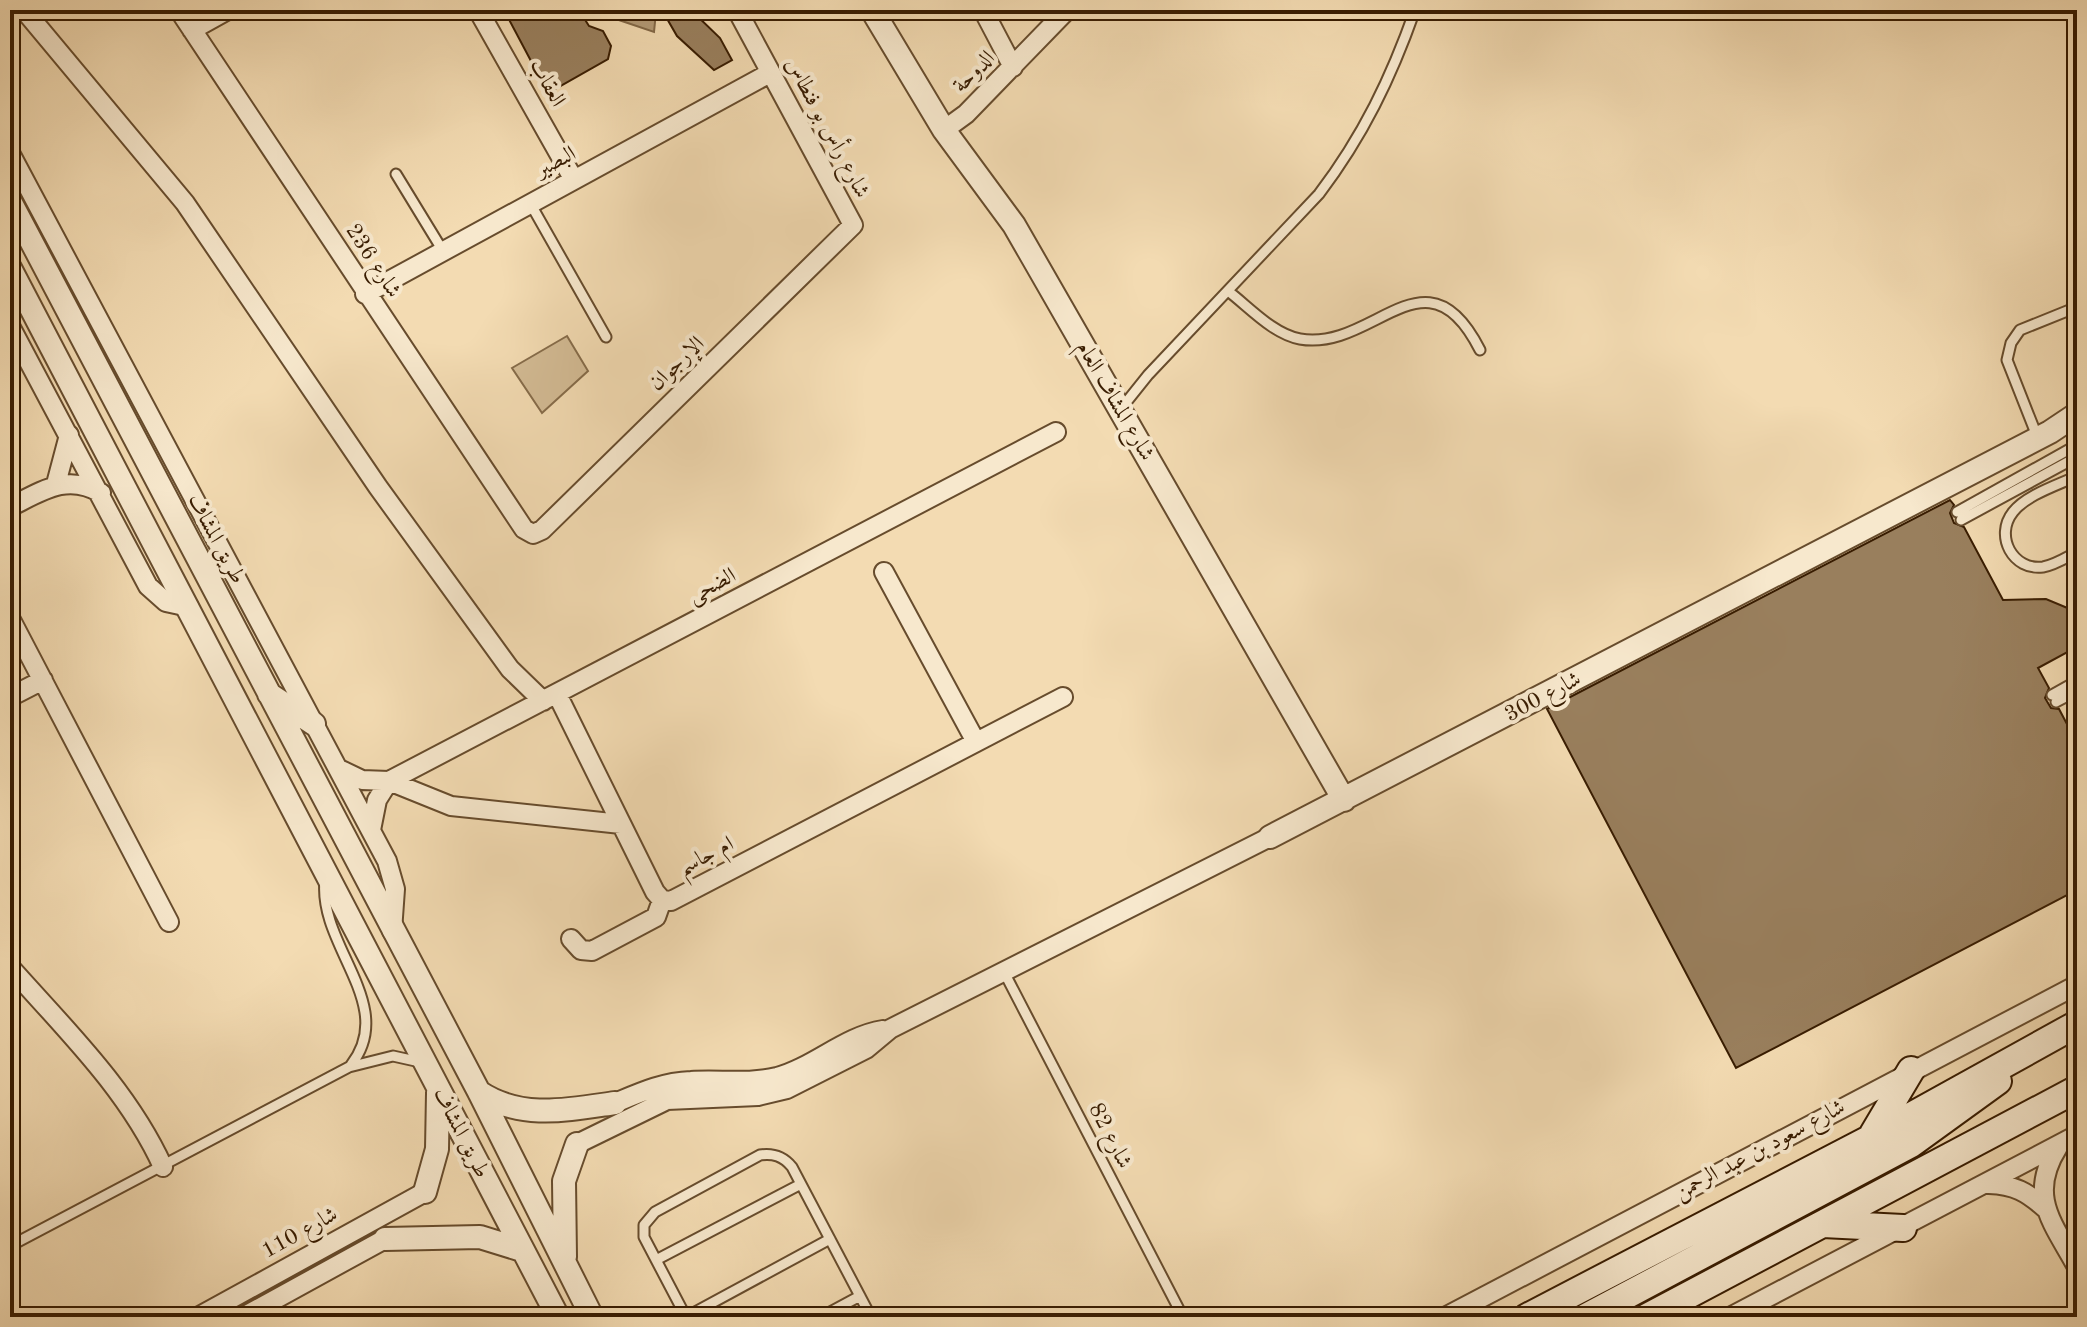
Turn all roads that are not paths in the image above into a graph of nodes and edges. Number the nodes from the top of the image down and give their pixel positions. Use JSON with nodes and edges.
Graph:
{"nodes":[{"id":1,"x":24,"y":10,"type":"edge"},
{"id":2,"x":179,"y":10,"type":"edge"},
{"id":3,"x":228,"y":10,"type":"edge"},
{"id":4,"x":478,"y":10,"type":"edge"},
{"id":5,"x":737,"y":10,"type":"edge"},
{"id":6,"x":872,"y":10,"type":"edge"},
{"id":7,"x":983,"y":10,"type":"edge"},
{"id":8,"x":1067,"y":10,"type":"edge"},
{"id":9,"x":1415,"y":10,"type":"edge"},
{"id":10,"x":192,"y":30,"type":"junction"},
{"id":11,"x":1013,"y":67,"type":"junction"},
{"id":12,"x":770,"y":73,"type":"junction"},
{"id":13,"x":944,"y":130,"type":"junction"},
{"id":14,"x":10,"y":153,"type":"edge"},
{"id":15,"x":396,"y":174,"type":"dead end"},
{"id":16,"x":574,"y":180,"type":"junction"},
{"id":17,"x":10,"y":201,"type":"edge"},
{"id":18,"x":530,"y":203,"type":"junction"},
{"id":19,"x":853,"y":225,"type":"joint"},
{"id":20,"x":443,"y":251,"type":"junction"},
{"id":21,"x":10,"y":268,"type":"edge"},
{"id":22,"x":1228,"y":291,"type":"junction"},
{"id":23,"x":365,"y":294,"type":"junction"},
{"id":24,"x":2077,"y":307,"type":"edge"},
{"id":25,"x":10,"y":326,"type":"edge"},
{"id":26,"x":606,"y":337,"type":"dead end"},
{"id":27,"x":1480,"y":350,"type":"dead end"},
{"id":28,"x":1120,"y":410,"type":"junction"},
{"id":29,"x":2077,"y":414,"type":"edge"},
{"id":30,"x":1056,"y":432,"type":"dead end"},
{"id":31,"x":69,"y":435,"type":"junction"},
{"id":32,"x":2038,"y":438,"type":"junction"},
{"id":33,"x":2077,"y":445,"type":"edge"},
{"id":34,"x":2077,"y":457,"type":"edge"},
{"id":35,"x":2077,"y":476,"type":"edge"},
{"id":36,"x":56,"y":484,"type":"junction"},
{"id":37,"x":101,"y":493,"type":"junction"},
{"id":38,"x":10,"y":507,"type":"edge"},
{"id":39,"x":533,"y":534,"type":"joint"},
{"id":40,"x":2077,"y":552,"type":"edge"},
{"id":41,"x":884,"y":572,"type":"dead end"},
{"id":42,"x":189,"y":607,"type":"junction"},
{"id":43,"x":10,"y":618,"type":"edge"},
{"id":44,"x":43,"y":680,"type":"junction"},
{"id":45,"x":2077,"y":681,"type":"edge"},
{"id":46,"x":2077,"y":691,"type":"edge"},
{"id":47,"x":266,"y":692,"type":"junction"},
{"id":48,"x":10,"y":697,"type":"edge"},
{"id":49,"x":1063,"y":697,"type":"dead end"},
{"id":50,"x":550,"y":698,"type":"junction"},
{"id":51,"x":314,"y":724,"type":"junction"},
{"id":52,"x":976,"y":742,"type":"junction"},
{"id":53,"x":339,"y":769,"type":"junction"},
{"id":54,"x":389,"y":781,"type":"junction"},
{"id":55,"x":1344,"y":800,"type":"junction"},
{"id":56,"x":621,"y":824,"type":"junction"},
{"id":57,"x":371,"y":831,"type":"junction"},
{"id":58,"x":1270,"y":837,"type":"joint"},
{"id":59,"x":326,"y":874,"type":"junction"},
{"id":60,"x":662,"y":900,"type":"junction"},
{"id":61,"x":169,"y":922,"type":"dead end"},
{"id":62,"x":392,"y":931,"type":"junction"},
{"id":63,"x":571,"y":939,"type":"dead end"},
{"id":64,"x":10,"y":967,"type":"edge"},
{"id":65,"x":1004,"y":972,"type":"junction"},
{"id":66,"x":2077,"y":985,"type":"edge"},
{"id":67,"x":2077,"y":1024,"type":"edge"},
{"id":68,"x":890,"y":1029,"type":"junction"},
{"id":69,"x":2039,"y":1044,"type":"junction"},
{"id":70,"x":424,"y":1063,"type":"junction"},
{"id":71,"x":349,"y":1067,"type":"junction"},
{"id":72,"x":1911,"y":1070,"type":"junction"},
{"id":73,"x":437,"y":1083,"type":"junction"},
{"id":74,"x":2077,"y":1089,"type":"edge"},
{"id":75,"x":479,"y":1092,"type":"junction"},
{"id":76,"x":615,"y":1103,"type":"joint"},
{"id":77,"x":2077,"y":1135,"type":"edge"},
{"id":78,"x":1871,"y":1138,"type":"junction"},
{"id":79,"x":577,"y":1144,"type":"joint"},
{"id":80,"x":2059,"y":1145,"type":"junction"},
{"id":81,"x":163,"y":1167,"type":"junction"},
{"id":82,"x":801,"y":1184,"type":"junction"},
{"id":83,"x":1986,"y":1184,"type":"junction"},
{"id":84,"x":425,"y":1192,"type":"joint"},
{"id":85,"x":2046,"y":1209,"type":"junction"},
{"id":86,"x":1823,"y":1224,"type":"junction"},
{"id":87,"x":1903,"y":1228,"type":"junction"},
{"id":88,"x":385,"y":1239,"type":"joint"},
{"id":89,"x":830,"y":1239,"type":"junction"},
{"id":90,"x":10,"y":1246,"type":"edge"},
{"id":91,"x":522,"y":1250,"type":"junction"},
{"id":92,"x":656,"y":1260,"type":"junction"},
{"id":93,"x":2077,"y":1267,"type":"edge"},
{"id":94,"x":566,"y":1270,"type":"junction"},
{"id":95,"x":860,"y":1296,"type":"junction"},
{"id":96,"x":1561,"y":1311,"type":"edge"},
{"id":97,"x":198,"y":1317,"type":"edge"},
{"id":98,"x":243,"y":1317,"type":"edge"},
{"id":99,"x":558,"y":1317,"type":"edge"},
{"id":100,"x":592,"y":1317,"type":"edge"},
{"id":101,"x":686,"y":1317,"type":"edge"},
{"id":102,"x":821,"y":1317,"type":"edge"},
{"id":103,"x":871,"y":1317,"type":"edge"},
{"id":104,"x":1183,"y":1317,"type":"edge"},
{"id":105,"x":1445,"y":1317,"type":"edge"},
{"id":106,"x":1527,"y":1317,"type":"edge"},
{"id":107,"x":1586,"y":1317,"type":"edge"},
{"id":108,"x":1647,"y":1317,"type":"edge"},
{"id":109,"x":1730,"y":1317,"type":"edge"}],
"edges":[{"from":1,"to":50,"type":"street","name":"ام جاسم"},
{"from":2,"to":10,"type":"street","name":"شارع 236"},
{"from":3,"to":10,"type":"street"},
{"from":4,"to":16,"type":"street","name":"العقاب"},
{"from":5,"to":12,"type":"street","name":"شارع رأس بو فنطاس"},
{"from":6,"to":13,"type":"street","name":"شارع المشاف العام"},
{"from":7,"to":11,"type":"street"},
{"from":8,"to":11,"type":"street","name":"الدوحة"},
{"from":9,"to":22,"type":"lane"},
{"from":10,"to":23,"type":"street","name":"شارع 236"},
{"from":11,"to":13,"type":"street","name":"الدوحة"},
{"from":12,"to":16,"type":"street","name":"البصير"},
{"from":12,"to":19,"type":"street","name":"شارع رأس بو فنطاس"},
{"from":13,"to":28,"type":"street","name":"شارع المشاف العام"},
{"from":14,"to":51,"type":"street","name":"طريق المشاف"},
{"from":15,"to":20,"type":"lane"},
{"from":16,"to":18,"type":"street","name":"البصير"},
{"from":17,"to":47,"type":"street","name":"طريق المشاف"},
{"from":18,"to":20,"type":"street","name":"البصير"},
{"from":18,"to":26,"type":"lane"},
{"from":19,"to":39,"type":"street","name":"الإرجوان"},
{"from":20,"to":23,"type":"street","name":"البصير"},
{"from":21,"to":42,"type":"street","name":"طريق المشاف"},
{"from":22,"to":27,"type":"lane"},
{"from":22,"to":28,"type":"lane"},
{"from":23,"to":39,"type":"street","name":"شارع 236"},
{"from":24,"to":32,"type":"lane"},
{"from":25,"to":31,"type":"street"},
{"from":28,"to":55,"type":"street","name":"شارع المشاف العام"},
{"from":29,"to":32,"type":"street","name":"شارع 300"},
{"from":30,"to":50,"type":"street","name":"الضحى"},
{"from":31,"to":36,"type":"street"},
{"from":31,"to":37,"type":"street"},
{"from":32,"to":55,"type":"street","name":"شارع 300"},
{"from":33,"to":34,"type":"lane"},
{"from":35,"to":40,"type":"lane"},
{"from":36,"to":37,"type":"street"},
{"from":36,"to":38,"type":"street"},
{"from":37,"to":42,"type":"street"},
{"from":41,"to":52,"type":"street"},
{"from":42,"to":59,"type":"street","name":"طريق المشاف"},
{"from":43,"to":44,"type":"street"},
{"from":44,"to":48,"type":"street"},
{"from":44,"to":61,"type":"street"},
{"from":45,"to":46,"type":"lane"},
{"from":47,"to":51,"type":"street"},
{"from":47,"to":62,"type":"street","name":"طريق المشاف"},
{"from":49,"to":52,"type":"street","name":"ام جاسم"},
{"from":50,"to":54,"type":"street","name":"الضحى"},
{"from":50,"to":56,"type":"street","name":"ام جاسم"},
{"from":51,"to":53,"type":"street","name":"طريق المشاف"},
{"from":52,"to":60,"type":"street","name":"ام جاسم"},
{"from":53,"to":54,"type":"street"},
{"from":53,"to":57,"type":"street","name":"طريق المشاف"},
{"from":54,"to":56,"type":"street"},
{"from":54,"to":57,"type":"street"},
{"from":55,"to":58,"type":"street","name":"شارع 300"},
{"from":56,"to":60,"type":"street","name":"ام جاسم"},
{"from":57,"to":62,"type":"street","name":"طريق المشاف"},
{"from":58,"to":65,"type":"street","name":"شارع 300"},
{"from":59,"to":70,"type":"street","name":"طريق المشاف"},
{"from":59,"to":71,"type":"lane"},
{"from":60,"to":63,"type":"street"},
{"from":62,"to":75,"type":"street","name":"طريق المشاف"},
{"from":64,"to":81,"type":"street"},
{"from":65,"to":68,"type":"street","name":"شارع 300"},
{"from":65,"to":104,"type":"lane","name":"شارع 82"},
{"from":66,"to":72,"type":"street","name":"شارع سعود بن عبد الرحمن"},
{"from":67,"to":69,"type":"main road","name":"شارع سعود بن عبد الرحمن"},
{"from":68,"to":76,"type":"street"},
{"from":68,"to":79,"type":"street"},
{"from":69,"to":78,"type":"main road","name":"شارع سعود بن عبد الرحمن"},
{"from":69,"to":107,"type":"main road"},
{"from":70,"to":71,"type":"lane"},
{"from":70,"to":73,"type":"street","name":"طريق المشاف"},
{"from":71,"to":81,"type":"lane"},
{"from":72,"to":78,"type":"main road"},
{"from":72,"to":105,"type":"street","name":"شارع سعود بن عبد الرحمن"},
{"from":73,"to":84,"type":"street"},
{"from":73,"to":91,"type":"street","name":"طريق المشاف"},
{"from":74,"to":86,"type":"main road"},
{"from":75,"to":76,"type":"street"},
{"from":75,"to":94,"type":"street","name":"طريق المشاف"},
{"from":77,"to":80,"type":"street"},
{"from":78,"to":96,"type":"main road","name":"شارع سعود بن عبد الرحمن"},
{"from":79,"to":94,"type":"street"},
{"from":80,"to":83,"type":"street"},
{"from":80,"to":85,"type":"street"},
{"from":81,"to":90,"type":"lane"},
{"from":82,"to":89,"type":"lane"},
{"from":82,"to":92,"type":"lane"},
{"from":82,"to":92,"type":"lane"},
{"from":83,"to":85,"type":"street"},
{"from":83,"to":87,"type":"street"},
{"from":84,"to":97,"type":"street","name":"شارع 110"},
{"from":85,"to":93,"type":"street"},
{"from":86,"to":87,"type":"main road"},
{"from":86,"to":108,"type":"main road"},
{"from":87,"to":109,"type":"street"},
{"from":88,"to":91,"type":"street"},
{"from":88,"to":98,"type":"street"},
{"from":89,"to":95,"type":"lane"},
{"from":89,"to":101,"type":"lane"},
{"from":91,"to":99,"type":"street","name":"طريق المشاف"},
{"from":92,"to":101,"type":"lane"},
{"from":94,"to":100,"type":"street","name":"طريق المشاف"},
{"from":95,"to":102,"type":"lane"},
{"from":95,"to":103,"type":"lane"},
{"from":96,"to":106,"type":"main road","name":"شارع سعود بن عبد الرحمن"}]}
